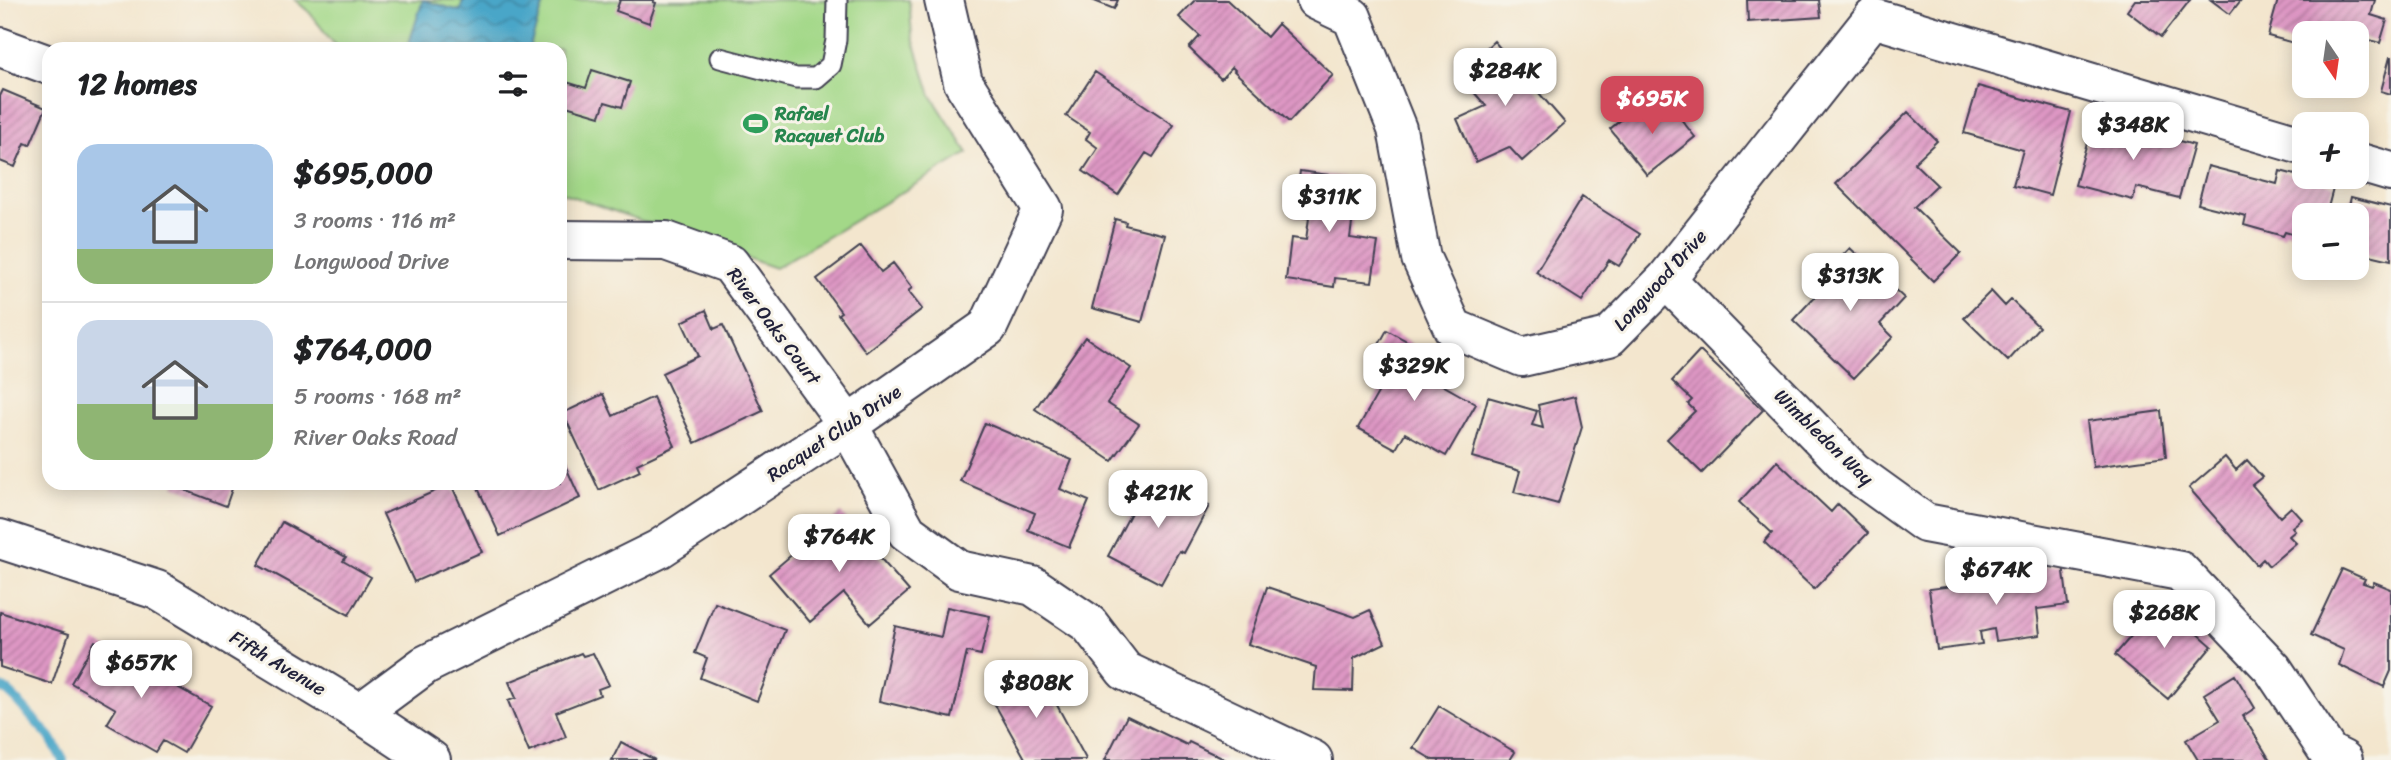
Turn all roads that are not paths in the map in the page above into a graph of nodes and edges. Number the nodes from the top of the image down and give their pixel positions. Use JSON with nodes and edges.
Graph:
{"nodes":[{"id":1,"x":837,"y":0,"type":"edge"},
{"id":2,"x":944,"y":0,"type":"edge"},
{"id":3,"x":1316,"y":0,"type":"edge"},
{"id":4,"x":1869,"y":9,"type":"edge"},
{"id":5,"x":0,"y":47,"type":"edge"},
{"id":6,"x":720,"y":58,"type":"dead end"},
{"id":7,"x":42,"y":62,"type":"edge"},
{"id":8,"x":2292,"y":142,"type":"edge"},
{"id":9,"x":2369,"y":166,"type":"edge"},
{"id":10,"x":2391,"y":172,"type":"edge"},
{"id":11,"x":567,"y":240,"type":"edge"},
{"id":12,"x":1666,"y":279,"type":"junction"},
{"id":13,"x":848,"y":425,"type":"junction"},
{"id":14,"x":0,"y":539,"type":"edge"},
{"id":15,"x":359,"y":713,"type":"junction"},
{"id":16,"x":431,"y":760,"type":"edge"},
{"id":17,"x":1313,"y":760,"type":"edge"},
{"id":18,"x":2343,"y":760,"type":"edge"}],
"edges":[{"from":1,"to":6,"type":"lane"},
{"from":2,"to":13,"type":"street","name":"Racquet Club Drive"},
{"from":3,"to":12,"type":"street","name":"Longwood Drive"},
{"from":4,"to":8,"type":"street"},
{"from":4,"to":12,"type":"street","name":"Longwood Drive"},
{"from":5,"to":7,"type":"street"},
{"from":9,"to":10,"type":"street"},
{"from":11,"to":13,"type":"street","name":"River Oaks Court"},
{"from":12,"to":18,"type":"street","name":"Wimbledon Way"},
{"from":13,"to":15,"type":"street","name":"Racquet Club Drive"},
{"from":13,"to":17,"type":"street","name":"River Oaks Court"},
{"from":14,"to":15,"type":"street","name":"Fifth Avenue"},
{"from":15,"to":16,"type":"street","name":"Fifth Avenue"}]}
